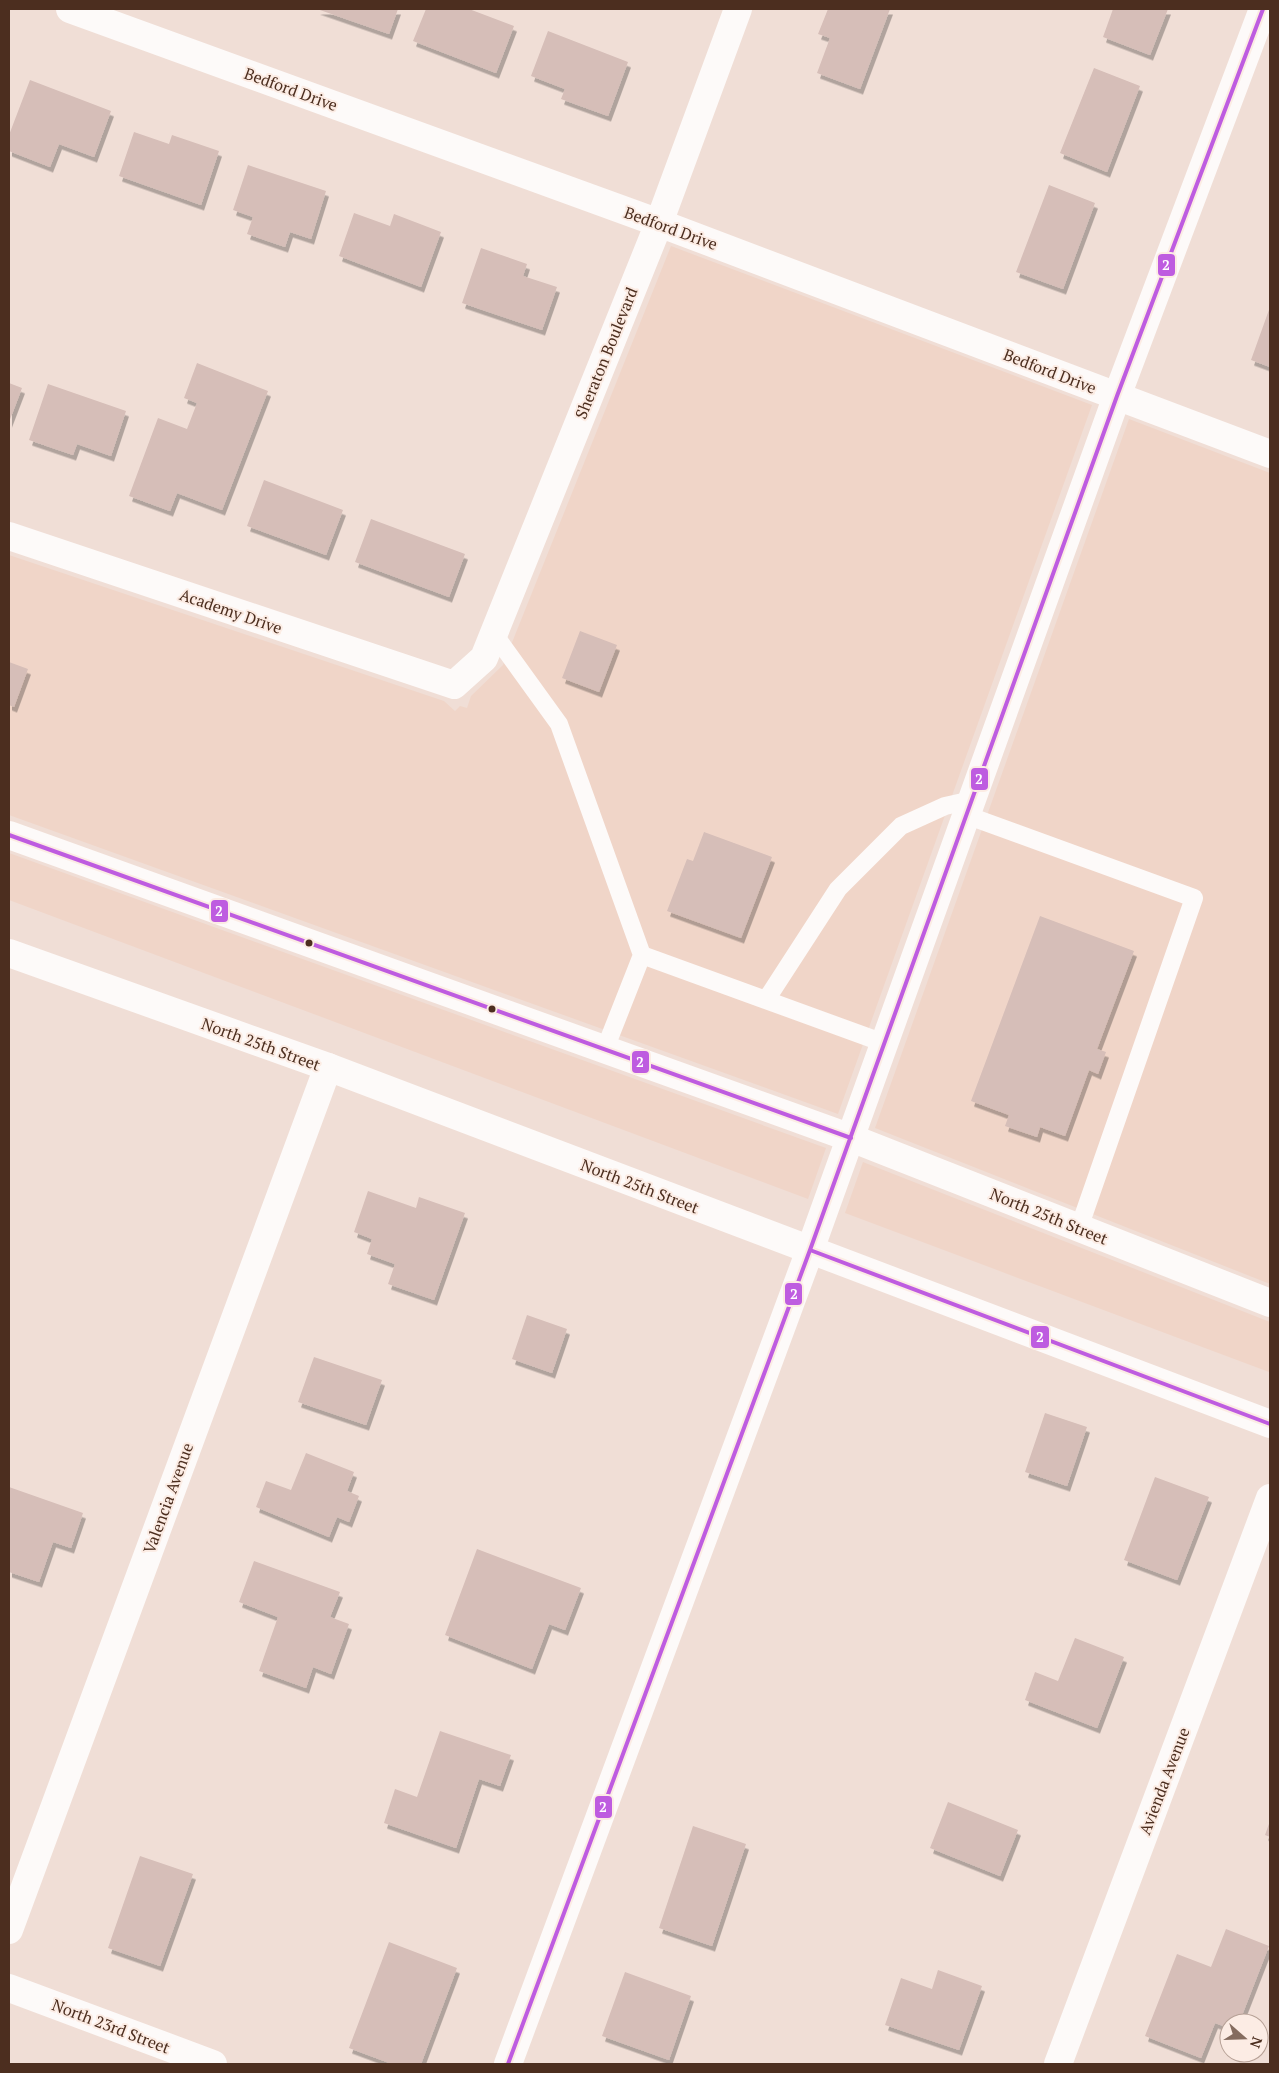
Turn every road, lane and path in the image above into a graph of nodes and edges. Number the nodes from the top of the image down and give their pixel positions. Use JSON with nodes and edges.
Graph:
{"nodes":[{"id":1,"x":70,"y":9,"type":"edge"},
{"id":2,"x":738,"y":9,"type":"edge"},
{"id":3,"x":1262,"y":9,"type":"edge"},
{"id":4,"x":659,"y":223,"type":"junction"},
{"id":5,"x":1116,"y":396,"type":"junction"},
{"id":6,"x":1270,"y":454,"type":"edge"},
{"id":7,"x":9,"y":536,"type":"edge"},
{"id":8,"x":494,"y":634,"type":"junction"},
{"id":9,"x":454,"y":686,"type":"joint"},
{"id":10,"x":969,"y":808,"type":"junction"},
{"id":11,"x":9,"y":835,"type":"edge"},
{"id":12,"x":9,"y":953,"type":"edge"},
{"id":13,"x":642,"y":955,"type":"junction"},
{"id":14,"x":766,"y":1000,"type":"junction"},
{"id":15,"x":884,"y":1043,"type":"junction"},
{"id":16,"x":605,"y":1049,"type":"junction"},
{"id":17,"x":328,"y":1067,"type":"junction"},
{"id":18,"x":851,"y":1138,"type":"junction"},
{"id":19,"x":1079,"y":1228,"type":"junction"},
{"id":20,"x":810,"y":1250,"type":"junction"},
{"id":21,"x":1270,"y":1303,"type":"edge"},
{"id":22,"x":1270,"y":1424,"type":"edge"},
{"id":23,"x":1270,"y":1498,"type":"edge"},
{"id":24,"x":9,"y":1930,"type":"edge"},
{"id":25,"x":9,"y":1988,"type":"edge"},
{"id":26,"x":213,"y":2064,"type":"edge"},
{"id":27,"x":508,"y":2064,"type":"edge"},
{"id":28,"x":1058,"y":2064,"type":"edge"}],
"edges":[{"from":1,"to":4,"type":"street","name":"Bedford Drive"},
{"from":2,"to":4,"type":"street","name":"Sheraton Boulevard"},
{"from":3,"to":5,"type":"street"},
{"from":4,"to":5,"type":"street","name":"Bedford Drive"},
{"from":4,"to":8,"type":"street","name":"Sheraton Boulevard"},
{"from":5,"to":6,"type":"street","name":"Bedford Drive"},
{"from":5,"to":10,"type":"street"},
{"from":7,"to":9,"type":"street","name":"Academy Drive"},
{"from":8,"to":9,"type":"street","name":"Sheraton Boulevard"},
{"from":8,"to":13,"type":"lane"},
{"from":10,"to":14,"type":"lane"},
{"from":10,"to":15,"type":"street"},
{"from":10,"to":19,"type":"lane"},
{"from":11,"to":16,"type":"street","name":"North 25th Street"},
{"from":12,"to":17,"type":"street","name":"North 25th Street"},
{"from":13,"to":14,"type":"lane"},
{"from":13,"to":16,"type":"lane"},
{"from":14,"to":15,"type":"lane"},
{"from":15,"to":18,"type":"street"},
{"from":16,"to":18,"type":"street","name":"North 25th Street"},
{"from":17,"to":20,"type":"street","name":"North 25th Street"},
{"from":17,"to":24,"type":"street","name":"Valencia Avenue"},
{"from":18,"to":19,"type":"street","name":"North 25th Street"},
{"from":18,"to":20,"type":"street"},
{"from":19,"to":21,"type":"street","name":"North 25th Street"},
{"from":20,"to":22,"type":"street","name":"North 25th Street"},
{"from":20,"to":27,"type":"street"},
{"from":23,"to":28,"type":"street","name":"Avienda Avenue"},
{"from":25,"to":26,"type":"street","name":"North 23rd Street"}]}
